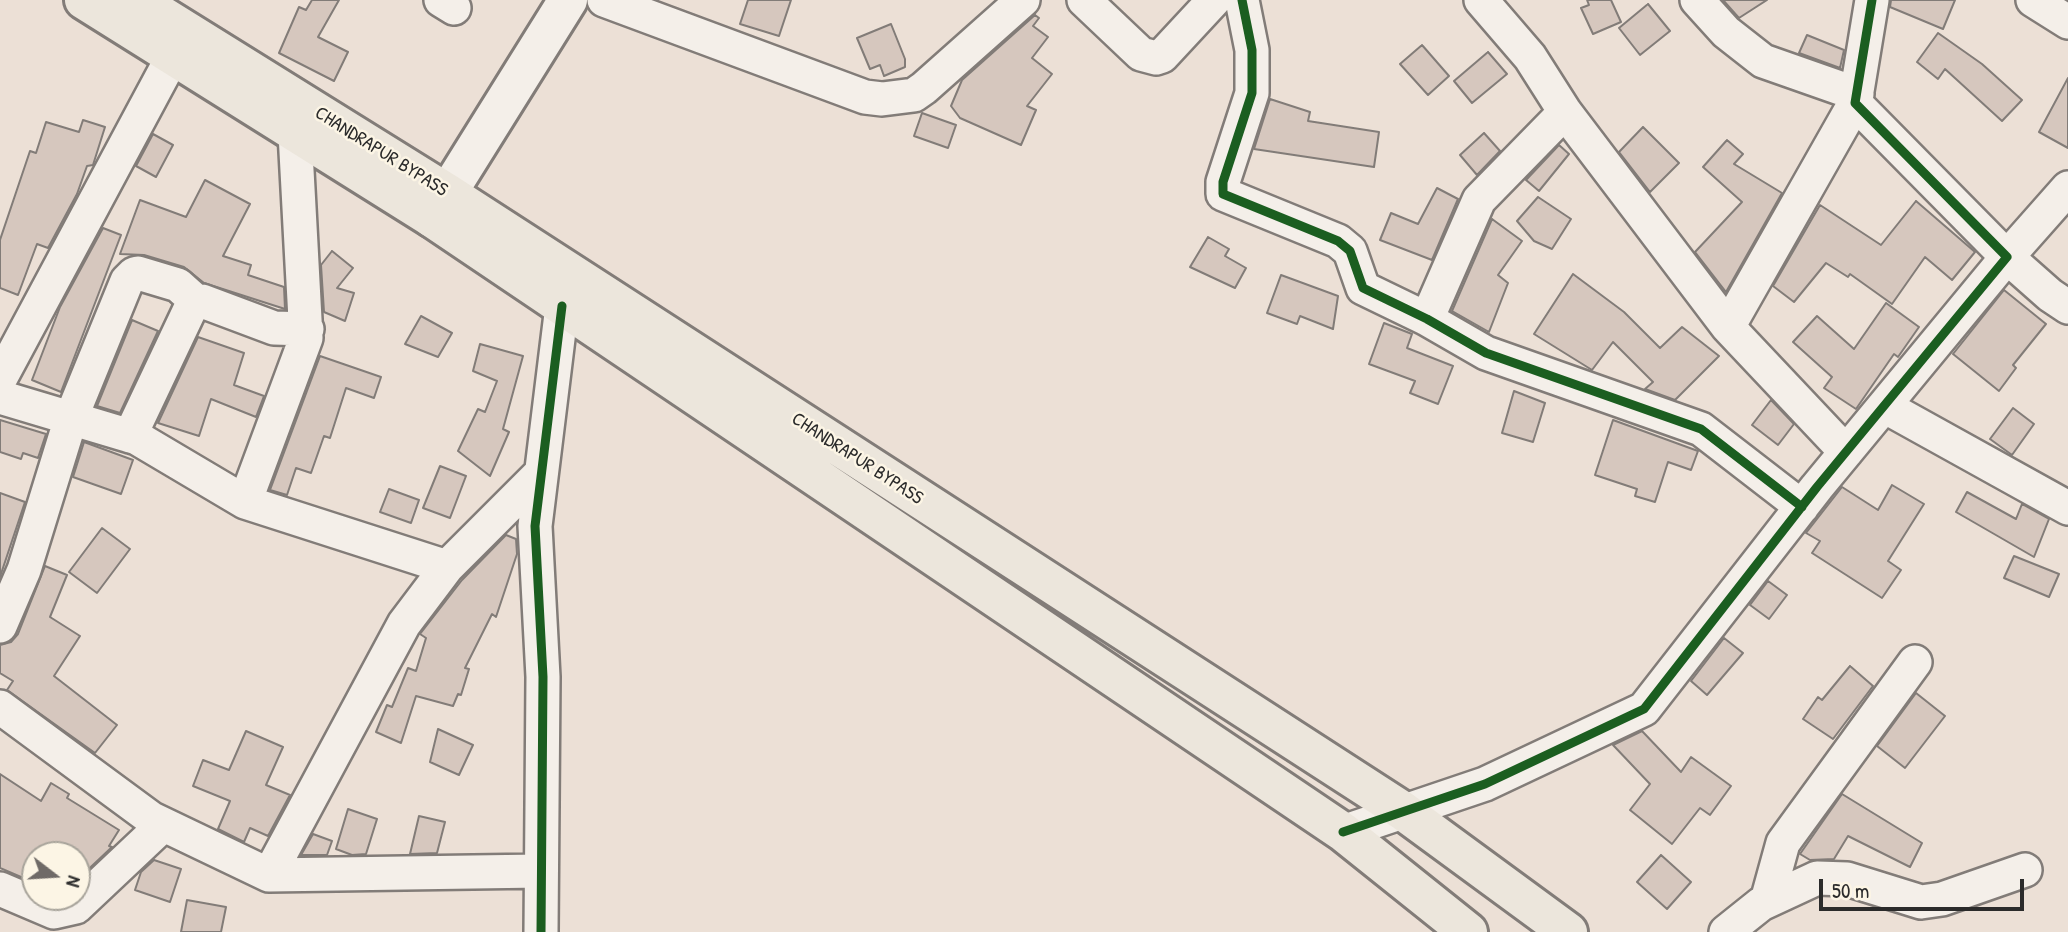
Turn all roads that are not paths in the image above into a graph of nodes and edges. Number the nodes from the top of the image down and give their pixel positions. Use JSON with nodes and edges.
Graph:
{"nodes":[{"id":1,"x":84,"y":0,"type":"edge"},
{"id":2,"x":137,"y":0,"type":"edge"},
{"id":3,"x":568,"y":0,"type":"edge"},
{"id":4,"x":604,"y":0,"type":"edge"},
{"id":5,"x":1023,"y":0,"type":"edge"},
{"id":6,"x":1084,"y":0,"type":"edge"},
{"id":7,"x":1214,"y":0,"type":"edge"},
{"id":8,"x":1242,"y":0,"type":"edge"},
{"id":9,"x":1481,"y":0,"type":"edge"},
{"id":10,"x":1698,"y":0,"type":"edge"},
{"id":11,"x":1872,"y":0,"type":"edge"},
{"id":12,"x":2033,"y":0,"type":"edge"},
{"id":13,"x":2068,"y":22,"type":"edge"},
{"id":14,"x":173,"y":56,"type":"junction"},
{"id":15,"x":1856,"y":99,"type":"junction"},
{"id":16,"x":1565,"y":112,"type":"junction"},
{"id":17,"x":295,"y":133,"type":"junction"},
{"id":18,"x":2068,"y":188,"type":"edge"},
{"id":19,"x":439,"y":205,"type":"junction"},
{"id":20,"x":2007,"y":257,"type":"junction"},
{"id":21,"x":197,"y":302,"type":"junction"},
{"id":22,"x":562,"y":306,"type":"junction"},
{"id":23,"x":2068,"y":307,"type":"edge"},
{"id":24,"x":1427,"y":319,"type":"junction"},
{"id":25,"x":1728,"y":327,"type":"junction"},
{"id":26,"x":307,"y":330,"type":"junction"},
{"id":27,"x":0,"y":379,"type":"edge"},
{"id":28,"x":0,"y":397,"type":"edge"},
{"id":29,"x":1884,"y":406,"type":"junction"},
{"id":30,"x":71,"y":418,"type":"junction"},
{"id":31,"x":131,"y":436,"type":"junction"},
{"id":32,"x":1846,"y":452,"type":"junction"},
{"id":33,"x":541,"y":473,"type":"junction"},
{"id":34,"x":245,"y":502,"type":"junction"},
{"id":35,"x":1802,"y":507,"type":"junction"},
{"id":36,"x":2068,"y":508,"type":"edge"},
{"id":37,"x":447,"y":567,"type":"junction"},
{"id":38,"x":0,"y":626,"type":"edge"},
{"id":39,"x":1915,"y":662,"type":"dead end"},
{"id":40,"x":0,"y":707,"type":"edge"},
{"id":41,"x":1404,"y":811,"type":"junction"},
{"id":42,"x":163,"y":825,"type":"junction"},
{"id":43,"x":1343,"y":832,"type":"junction"},
{"id":44,"x":2025,"y":870,"type":"dead end"},
{"id":45,"x":541,"y":871,"type":"junction"},
{"id":46,"x":268,"y":875,"type":"junction"},
{"id":47,"x":0,"y":889,"type":"edge"},
{"id":48,"x":1767,"y":901,"type":"junction"},
{"id":49,"x":80,"y":919,"type":"edge"},
{"id":50,"x":541,"y":932,"type":"edge"},
{"id":51,"x":1468,"y":932,"type":"edge"},
{"id":52,"x":1569,"y":932,"type":"edge"},
{"id":53,"x":1726,"y":932,"type":"edge"}],
"edges":[{"from":1,"to":14,"type":"highway","name":"CHANDRAPUR BYPASS"},
{"from":2,"to":19,"type":"highway","name":"CHANDRAPUR BYPASS"},
{"from":3,"to":19,"type":"main road"},
{"from":4,"to":5,"type":"street"},
{"from":6,"to":7,"type":"street"},
{"from":8,"to":24,"type":"street"},
{"from":9,"to":16,"type":"street"},
{"from":10,"to":15,"type":"street"},
{"from":11,"to":15,"type":"street"},
{"from":12,"to":13,"type":"street"},
{"from":14,"to":17,"type":"highway","name":"CHANDRAPUR BYPASS"},
{"from":14,"to":27,"type":"street"},
{"from":15,"to":20,"type":"street"},
{"from":15,"to":25,"type":"street"},
{"from":16,"to":24,"type":"street"},
{"from":16,"to":25,"type":"street"},
{"from":17,"to":19,"type":"highway","name":"CHANDRAPUR BYPASS"},
{"from":17,"to":26,"type":"street"},
{"from":18,"to":20,"type":"street"},
{"from":19,"to":22,"type":"highway","name":"CHANDRAPUR BYPASS"},
{"from":19,"to":41,"type":"highway","name":"CHANDRAPUR BYPASS"},
{"from":20,"to":23,"type":"street"},
{"from":20,"to":29,"type":"street"},
{"from":21,"to":26,"type":"street"},
{"from":21,"to":30,"type":"street"},
{"from":21,"to":31,"type":"street"},
{"from":22,"to":33,"type":"street"},
{"from":22,"to":43,"type":"highway","name":"CHANDRAPUR BYPASS"},
{"from":24,"to":35,"type":"street"},
{"from":25,"to":32,"type":"street"},
{"from":26,"to":34,"type":"street"},
{"from":28,"to":30,"type":"street"},
{"from":29,"to":32,"type":"street"},
{"from":29,"to":36,"type":"street"},
{"from":30,"to":31,"type":"street"},
{"from":30,"to":38,"type":"street"},
{"from":31,"to":34,"type":"street"},
{"from":32,"to":35,"type":"street"},
{"from":33,"to":37,"type":"street"},
{"from":33,"to":45,"type":"street"},
{"from":34,"to":37,"type":"street"},
{"from":35,"to":41,"type":"street"},
{"from":37,"to":46,"type":"street"},
{"from":39,"to":48,"type":"street"},
{"from":40,"to":42,"type":"street"},
{"from":41,"to":43,"type":"street"},
{"from":41,"to":52,"type":"highway","name":"CHANDRAPUR BYPASS"},
{"from":42,"to":46,"type":"street"},
{"from":42,"to":49,"type":"street"},
{"from":43,"to":51,"type":"highway","name":"CHANDRAPUR BYPASS"},
{"from":44,"to":48,"type":"street"},
{"from":45,"to":46,"type":"street"},
{"from":45,"to":50,"type":"street"},
{"from":47,"to":49,"type":"street"},
{"from":48,"to":53,"type":"street"}]}
